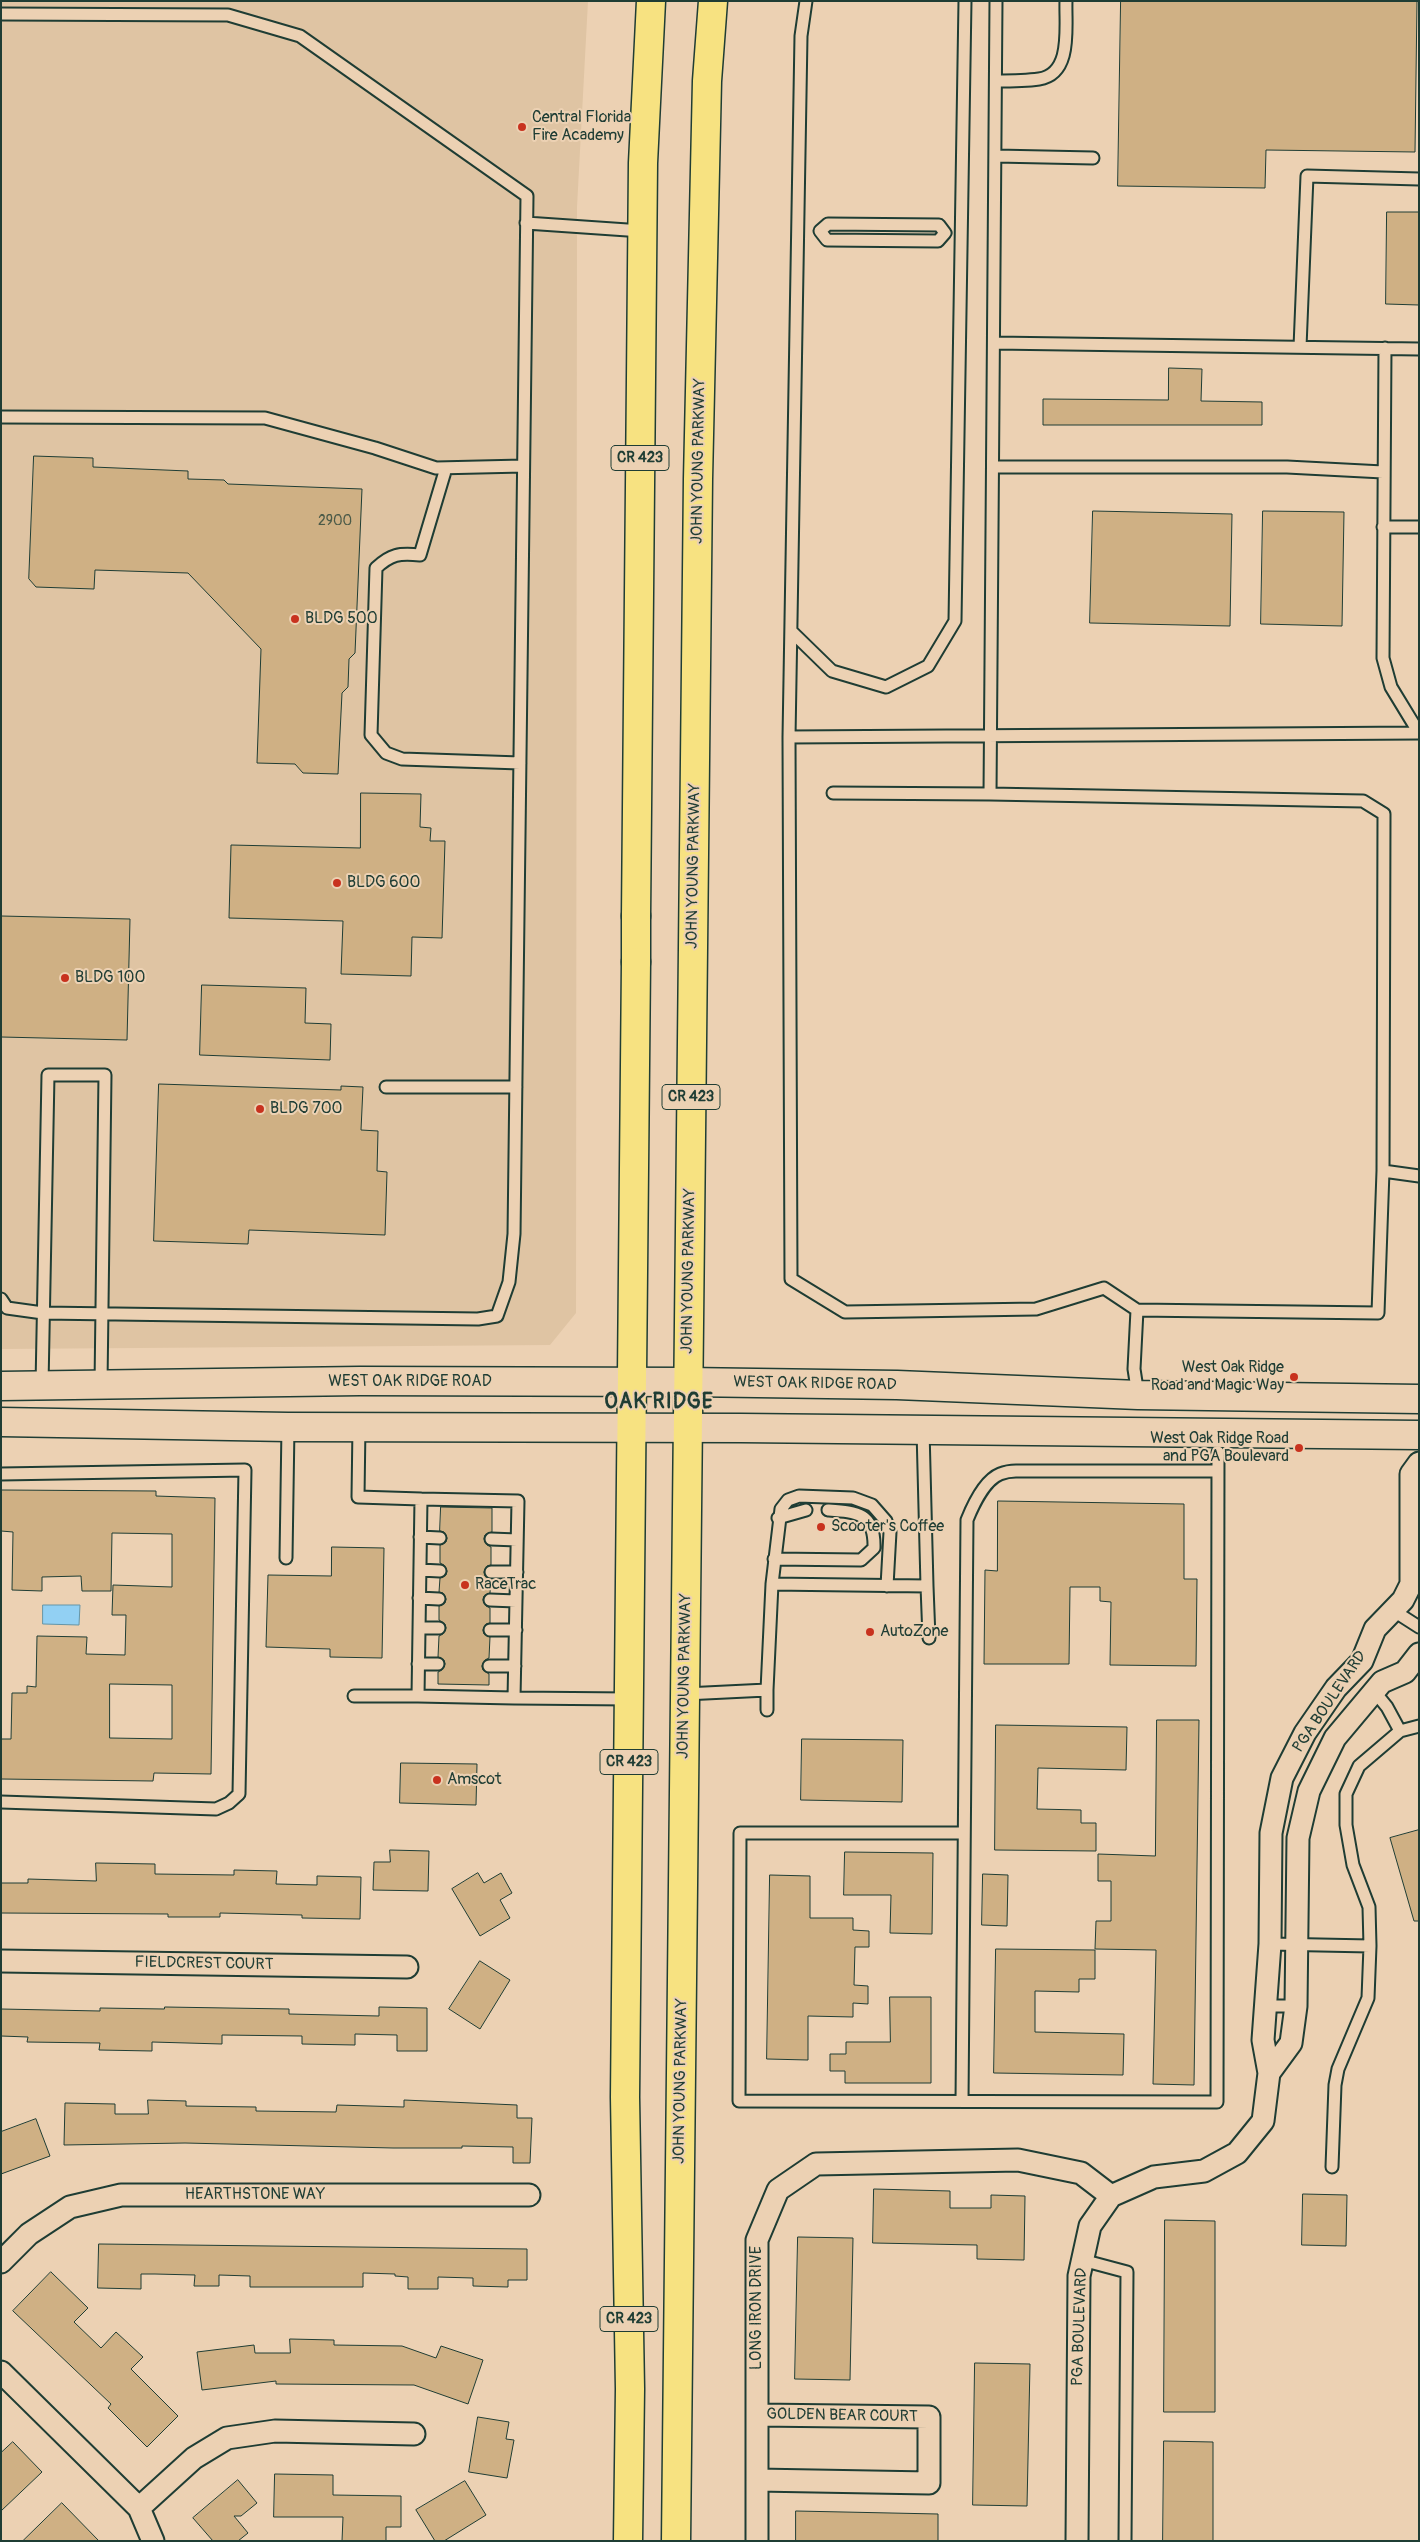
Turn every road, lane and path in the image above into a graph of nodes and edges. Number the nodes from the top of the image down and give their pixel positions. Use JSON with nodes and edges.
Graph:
{"nodes":[{"id":1,"x":651,"y":1,"type":"edge"},
{"id":2,"x":713,"y":1,"type":"edge"},
{"id":3,"x":806,"y":1,"type":"edge"},
{"id":4,"x":965,"y":1,"type":"edge"},
{"id":5,"x":996,"y":1,"type":"edge"},
{"id":6,"x":1066,"y":1,"type":"edge"},
{"id":7,"x":1,"y":14,"type":"edge"},
{"id":8,"x":996,"y":81,"type":"junction"},
{"id":9,"x":996,"y":156,"type":"junction"},
{"id":10,"x":1093,"y":158,"type":"dead end"},
{"id":11,"x":1419,"y":179,"type":"edge"},
{"id":12,"x":526,"y":223,"type":"junction"},
{"id":13,"x":642,"y":231,"type":"junction"},
{"id":14,"x":798,"y":231,"type":"junction"},
{"id":15,"x":820,"y":231,"type":"junction"},
{"id":16,"x":945,"y":232,"type":"junction"},
{"id":17,"x":960,"y":233,"type":"junction"},
{"id":18,"x":995,"y":343,"type":"junction"},
{"id":19,"x":1300,"y":347,"type":"junction"},
{"id":20,"x":1385,"y":348,"type":"junction"},
{"id":21,"x":1419,"y":349,"type":"edge"},
{"id":22,"x":1,"y":417,"type":"edge"},
{"id":23,"x":523,"y":466,"type":"junction"},
{"id":24,"x":992,"y":467,"type":"junction"},
{"id":25,"x":446,"y":468,"type":"junction"},
{"id":26,"x":1383,"y":472,"type":"junction"},
{"id":27,"x":1382,"y":527,"type":"junction"},
{"id":28,"x":1419,"y":527,"type":"edge"},
{"id":29,"x":791,"y":631,"type":"junction"},
{"id":30,"x":1419,"y":733,"type":"edge"},
{"id":31,"x":990,"y":735,"type":"junction"},
{"id":32,"x":789,"y":737,"type":"junction"},
{"id":33,"x":520,"y":763,"type":"junction"},
{"id":34,"x":833,"y":793,"type":"dead end"},
{"id":35,"x":990,"y":794,"type":"junction"},
{"id":36,"x":386,"y":1087,"type":"dead end"},
{"id":37,"x":516,"y":1087,"type":"junction"},
{"id":38,"x":1383,"y":1171,"type":"junction"},
{"id":39,"x":1419,"y":1176,"type":"edge"},
{"id":40,"x":1,"y":1299,"type":"edge"},
{"id":41,"x":1137,"y":1310,"type":"junction"},
{"id":42,"x":44,"y":1313,"type":"junction"},
{"id":43,"x":102,"y":1313,"type":"junction"},
{"id":44,"x":632,"y":1382,"type":"junction"},
{"id":45,"x":687,"y":1382,"type":"junction"},
{"id":46,"x":101,"y":1384,"type":"junction"},
{"id":47,"x":42,"y":1385,"type":"junction"},
{"id":48,"x":1,"y":1386,"type":"edge"},
{"id":49,"x":1138,"y":1395,"type":"junction"},
{"id":50,"x":1419,"y":1399,"type":"edge"},
{"id":51,"x":1,"y":1406,"type":"edge"},
{"id":52,"x":1,"y":1422,"type":"edge"},
{"id":53,"x":359,"y":1426,"type":"junction"},
{"id":54,"x":288,"y":1427,"type":"junction"},
{"id":55,"x":631,"y":1427,"type":"junction"},
{"id":56,"x":687,"y":1428,"type":"junction"},
{"id":57,"x":923,"y":1430,"type":"junction"},
{"id":58,"x":1419,"y":1435,"type":"edge"},
{"id":59,"x":1218,"y":1452,"type":"dead end"},
{"id":60,"x":1419,"y":1463,"type":"edge"},
{"id":61,"x":1218,"y":1471,"type":"junction"},
{"id":62,"x":1,"y":1474,"type":"edge"},
{"id":63,"x":421,"y":1499,"type":"junction"},
{"id":64,"x":806,"y":1510,"type":"dead end"},
{"id":65,"x":828,"y":1510,"type":"dead end"},
{"id":66,"x":778,"y":1518,"type":"junction"},
{"id":67,"x":420,"y":1537,"type":"junction"},
{"id":68,"x":440,"y":1538,"type":"dead end"},
{"id":69,"x":491,"y":1539,"type":"dead end"},
{"id":70,"x":517,"y":1540,"type":"junction"},
{"id":71,"x":874,"y":1548,"type":"junction"},
{"id":72,"x":890,"y":1548,"type":"junction"},
{"id":73,"x":286,"y":1558,"type":"dead end"},
{"id":74,"x":774,"y":1559,"type":"junction"},
{"id":75,"x":420,"y":1570,"type":"junction"},
{"id":76,"x":440,"y":1571,"type":"dead end"},
{"id":77,"x":491,"y":1572,"type":"dead end"},
{"id":78,"x":517,"y":1572,"type":"junction"},
{"id":79,"x":772,"y":1584,"type":"junction"},
{"id":80,"x":887,"y":1586,"type":"junction"},
{"id":81,"x":927,"y":1586,"type":"junction"},
{"id":82,"x":420,"y":1598,"type":"junction"},
{"id":83,"x":439,"y":1599,"type":"dead end"},
{"id":84,"x":490,"y":1600,"type":"dead end"},
{"id":85,"x":516,"y":1600,"type":"junction"},
{"id":86,"x":1394,"y":1611,"type":"junction"},
{"id":87,"x":1419,"y":1627,"type":"edge"},
{"id":88,"x":419,"y":1628,"type":"junction"},
{"id":89,"x":439,"y":1628,"type":"dead end"},
{"id":90,"x":490,"y":1630,"type":"dead end"},
{"id":91,"x":516,"y":1630,"type":"junction"},
{"id":92,"x":929,"y":1638,"type":"dead end"},
{"id":93,"x":1419,"y":1654,"type":"edge"},
{"id":94,"x":418,"y":1664,"type":"junction"},
{"id":95,"x":438,"y":1664,"type":"dead end"},
{"id":96,"x":489,"y":1666,"type":"dead end"},
{"id":97,"x":515,"y":1666,"type":"junction"},
{"id":98,"x":766,"y":1690,"type":"junction"},
{"id":99,"x":1374,"y":1691,"type":"junction"},
{"id":100,"x":685,"y":1694,"type":"junction"},
{"id":101,"x":354,"y":1696,"type":"dead end"},
{"id":102,"x":418,"y":1696,"type":"junction"},
{"id":103,"x":514,"y":1698,"type":"junction"},
{"id":104,"x":630,"y":1699,"type":"junction"},
{"id":105,"x":767,"y":1710,"type":"dead end"},
{"id":106,"x":1419,"y":1726,"type":"edge"},
{"id":107,"x":1400,"y":1731,"type":"junction"},
{"id":108,"x":1,"y":1802,"type":"edge"},
{"id":109,"x":963,"y":1833,"type":"junction"},
{"id":110,"x":1270,"y":1944,"type":"junction"},
{"id":111,"x":1297,"y":1944,"type":"junction"},
{"id":112,"x":1370,"y":1946,"type":"junction"},
{"id":113,"x":1,"y":1961,"type":"edge"},
{"id":114,"x":407,"y":1967,"type":"dead end"},
{"id":115,"x":1266,"y":2006,"type":"junction"},
{"id":116,"x":1296,"y":2006,"type":"junction"},
{"id":117,"x":1269,"y":2074,"type":"junction"},
{"id":118,"x":962,"y":2101,"type":"junction"},
{"id":119,"x":1332,"y":2167,"type":"dead end"},
{"id":120,"x":529,"y":2195,"type":"dead end"},
{"id":121,"x":1110,"y":2196,"type":"junction"},
{"id":122,"x":1082,"y":2260,"type":"junction"},
{"id":123,"x":1,"y":2262,"type":"edge"},
{"id":124,"x":5,"y":2383,"type":"edge"},
{"id":125,"x":758,"y":2415,"type":"junction"},
{"id":126,"x":414,"y":2434,"type":"dead end"},
{"id":127,"x":758,"y":2480,"type":"junction"},
{"id":128,"x":139,"y":2508,"type":"junction"},
{"id":129,"x":153,"y":2541,"type":"edge"},
{"id":130,"x":628,"y":2541,"type":"edge"},
{"id":131,"x":676,"y":2541,"type":"edge"},
{"id":132,"x":757,"y":2541,"type":"edge"},
{"id":133,"x":1077,"y":2541,"type":"edge"},
{"id":134,"x":1125,"y":2541,"type":"edge"}],
"edges":[{"from":1,"to":13,"type":"main road","number":"CR 423"},
{"from":2,"to":45,"type":"main road","name":"JOHN YOUNG PARKWAY","number":"CR 423"},
{"from":3,"to":14,"type":"lane"},
{"from":4,"to":17,"type":"lane"},
{"from":5,"to":8,"type":"lane"},
{"from":6,"to":8,"type":"lane"},
{"from":7,"to":12,"type":"lane"},
{"from":8,"to":9,"type":"lane"},
{"from":9,"to":10,"type":"lane"},
{"from":9,"to":18,"type":"lane"},
{"from":11,"to":19,"type":"lane"},
{"from":12,"to":13,"type":"lane"},
{"from":12,"to":23,"type":"lane"},
{"from":13,"to":44,"type":"main road","number":"CR 423"},
{"from":14,"to":15,"type":"lane"},
{"from":14,"to":29,"type":"lane"},
{"from":15,"to":16,"type":"lane"},
{"from":15,"to":16,"type":"lane"},
{"from":16,"to":17,"type":"lane"},
{"from":17,"to":29,"type":"lane"},
{"from":18,"to":19,"type":"lane"},
{"from":18,"to":24,"type":"lane"},
{"from":19,"to":20,"type":"lane"},
{"from":20,"to":21,"type":"lane"},
{"from":20,"to":26,"type":"lane"},
{"from":22,"to":25,"type":"lane"},
{"from":23,"to":25,"type":"lane"},
{"from":23,"to":33,"type":"lane"},
{"from":24,"to":26,"type":"lane"},
{"from":24,"to":31,"type":"lane"},
{"from":25,"to":33,"type":"lane"},
{"from":26,"to":27,"type":"lane"},
{"from":27,"to":28,"type":"lane"},
{"from":27,"to":30,"type":"lane"},
{"from":29,"to":32,"type":"lane"},
{"from":30,"to":31,"type":"lane"},
{"from":31,"to":32,"type":"lane"},
{"from":31,"to":35,"type":"lane"},
{"from":32,"to":41,"type":"lane"},
{"from":33,"to":37,"type":"lane"},
{"from":34,"to":35,"type":"lane"},
{"from":35,"to":38,"type":"lane"},
{"from":36,"to":37,"type":"lane"},
{"from":37,"to":43,"type":"lane"},
{"from":38,"to":39,"type":"lane"},
{"from":38,"to":41,"type":"lane"},
{"from":40,"to":42,"type":"lane"},
{"from":41,"to":49,"type":"lane"},
{"from":42,"to":43,"type":"lane"},
{"from":42,"to":43,"type":"lane"},
{"from":42,"to":47,"type":"lane"},
{"from":43,"to":46,"type":"lane"},
{"from":44,"to":45,"type":"street","name":"WEST OAK RIDGE ROAD"},
{"from":44,"to":46,"type":"street","name":"WEST OAK RIDGE ROAD"},
{"from":44,"to":55,"type":"main road","number":"CR 423"},
{"from":45,"to":49,"type":"street","name":"WEST OAK RIDGE ROAD"},
{"from":45,"to":56,"type":"main road","name":"JOHN YOUNG PARKWAY","number":"CR 423"},
{"from":46,"to":47,"type":"street","name":"WEST OAK RIDGE ROAD"},
{"from":46,"to":51,"type":"street"},
{"from":47,"to":48,"type":"street","name":"WEST OAK RIDGE ROAD"},
{"from":49,"to":50,"type":"street","name":"WEST OAK RIDGE ROAD"},
{"from":52,"to":54,"type":"street"},
{"from":53,"to":54,"type":"street"},
{"from":53,"to":55,"type":"street"},
{"from":53,"to":63,"type":"lane"},
{"from":54,"to":73,"type":"lane"},
{"from":55,"to":56,"type":"street"},
{"from":55,"to":104,"type":"main road","number":"CR 423"},
{"from":56,"to":57,"type":"street"},
{"from":56,"to":100,"type":"main road","name":"JOHN YOUNG PARKWAY","number":"CR 423"},
{"from":57,"to":58,"type":"street"},
{"from":57,"to":81,"type":"lane"},
{"from":59,"to":61,"type":"lane"},
{"from":60,"to":86,"type":"street","name":"PGA BOULEVARD"},
{"from":61,"to":109,"type":"lane"},
{"from":61,"to":118,"type":"lane"},
{"from":62,"to":108,"type":"lane"},
{"from":63,"to":67,"type":"lane"},
{"from":63,"to":70,"type":"lane"},
{"from":64,"to":66,"type":"lane"},
{"from":65,"to":71,"type":"lane"},
{"from":66,"to":72,"type":"lane"},
{"from":66,"to":74,"type":"lane"},
{"from":67,"to":68,"type":"lane"},
{"from":67,"to":75,"type":"lane"},
{"from":69,"to":70,"type":"lane"},
{"from":70,"to":78,"type":"lane"},
{"from":71,"to":72,"type":"lane"},
{"from":71,"to":74,"type":"lane"},
{"from":72,"to":80,"type":"lane"},
{"from":74,"to":79,"type":"lane"},
{"from":75,"to":76,"type":"lane"},
{"from":75,"to":82,"type":"lane"},
{"from":77,"to":78,"type":"lane"},
{"from":78,"to":85,"type":"lane"},
{"from":79,"to":80,"type":"lane"},
{"from":79,"to":98,"type":"lane"},
{"from":80,"to":81,"type":"lane"},
{"from":81,"to":92,"type":"lane"},
{"from":82,"to":83,"type":"lane"},
{"from":82,"to":88,"type":"lane"},
{"from":84,"to":85,"type":"lane"},
{"from":85,"to":91,"type":"lane"},
{"from":86,"to":87,"type":"lane"},
{"from":86,"to":110,"type":"street","name":"PGA BOULEVARD"},
{"from":88,"to":89,"type":"lane"},
{"from":88,"to":94,"type":"lane"},
{"from":90,"to":91,"type":"lane"},
{"from":91,"to":97,"type":"lane"},
{"from":93,"to":99,"type":"street","name":"PGA BOULEVARD"},
{"from":94,"to":95,"type":"lane"},
{"from":94,"to":102,"type":"lane"},
{"from":96,"to":97,"type":"lane"},
{"from":97,"to":103,"type":"lane"},
{"from":98,"to":100,"type":"lane"},
{"from":98,"to":105,"type":"lane"},
{"from":99,"to":107,"type":"lane"},
{"from":99,"to":111,"type":"street","name":"PGA BOULEVARD"},
{"from":100,"to":131,"type":"main road","name":"JOHN YOUNG PARKWAY","number":"CR 423"},
{"from":101,"to":102,"type":"lane"},
{"from":102,"to":103,"type":"lane"},
{"from":103,"to":104,"type":"lane"},
{"from":104,"to":130,"type":"main road","number":"CR 423"},
{"from":106,"to":107,"type":"lane"},
{"from":107,"to":112,"type":"lane"},
{"from":109,"to":118,"type":"lane"},
{"from":109,"to":118,"type":"lane"},
{"from":110,"to":111,"type":"lane"},
{"from":110,"to":115,"type":"street","name":"PGA BOULEVARD"},
{"from":111,"to":112,"type":"lane"},
{"from":111,"to":116,"type":"street","name":"PGA BOULEVARD"},
{"from":112,"to":119,"type":"lane"},
{"from":113,"to":114,"type":"street","name":"FIELDCREST COURT"},
{"from":115,"to":116,"type":"lane"},
{"from":115,"to":117,"type":"street","name":"PGA BOULEVARD"},
{"from":116,"to":117,"type":"street","name":"PGA BOULEVARD"},
{"from":117,"to":121,"type":"street","name":"PGA BOULEVARD"},
{"from":120,"to":123,"type":"street","name":"HEARTHSTONE WAY"},
{"from":121,"to":122,"type":"street","name":"PGA BOULEVARD"},
{"from":121,"to":125,"type":"street","name":"LONG IRON DRIVE"},
{"from":122,"to":133,"type":"street","name":"PGA BOULEVARD"},
{"from":122,"to":134,"type":"lane"},
{"from":124,"to":128,"type":"street"},
{"from":125,"to":127,"type":"street","name":"LONG IRON DRIVE"},
{"from":125,"to":127,"type":"street","name":"GOLDEN BEAR COURT"},
{"from":126,"to":128,"type":"street"},
{"from":127,"to":132,"type":"street","name":"LONG IRON DRIVE"},
{"from":128,"to":129,"type":"street"}]}
